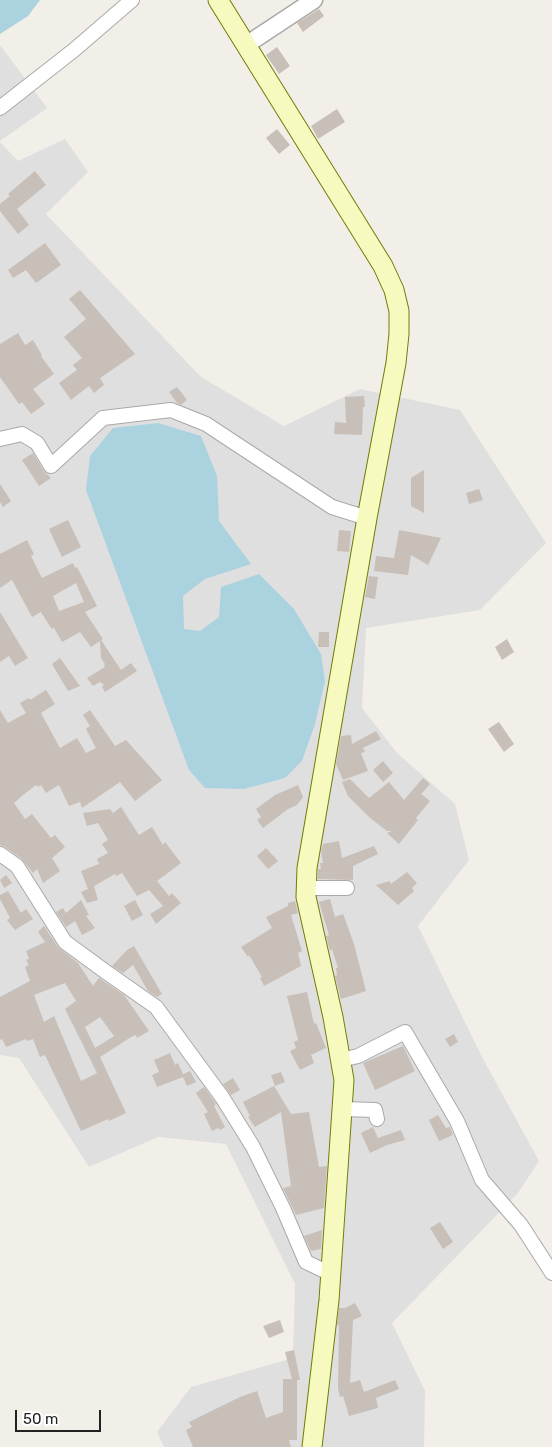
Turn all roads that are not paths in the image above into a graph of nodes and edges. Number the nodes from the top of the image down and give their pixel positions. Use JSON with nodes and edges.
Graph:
{"nodes":[{"id":1,"x":132,"y":0,"type":"edge"},
{"id":2,"x":218,"y":0,"type":"edge"},
{"id":3,"x":314,"y":0,"type":"edge"},
{"id":4,"x":246,"y":45,"type":"junction"},
{"id":5,"x":0,"y":108,"type":"edge"},
{"id":6,"x":0,"y":439,"type":"edge"},
{"id":7,"x":367,"y":518,"type":"junction"},
{"id":8,"x":0,"y":854,"type":"edge"},
{"id":9,"x":306,"y":888,"type":"junction"},
{"id":10,"x":347,"y":888,"type":"dead end"},
{"id":11,"x":341,"y":1060,"type":"junction"},
{"id":12,"x":342,"y":1109,"type":"junction"},
{"id":13,"x":378,"y":1119,"type":"dead end"},
{"id":14,"x":552,"y":1273,"type":"edge"},
{"id":15,"x":331,"y":1274,"type":"junction"},
{"id":16,"x":312,"y":1447,"type":"edge"}],
"edges":[{"from":1,"to":5,"type":"street"},
{"from":2,"to":4,"type":"main road"},
{"from":3,"to":4,"type":"street"},
{"from":4,"to":7,"type":"main road"},
{"from":6,"to":7,"type":"street"},
{"from":7,"to":9,"type":"main road"},
{"from":8,"to":15,"type":"street"},
{"from":9,"to":10,"type":"street"},
{"from":9,"to":11,"type":"main road"},
{"from":11,"to":12,"type":"main road"},
{"from":11,"to":14,"type":"street"},
{"from":12,"to":13,"type":"street"},
{"from":12,"to":15,"type":"main road"},
{"from":15,"to":16,"type":"main road"}]}
